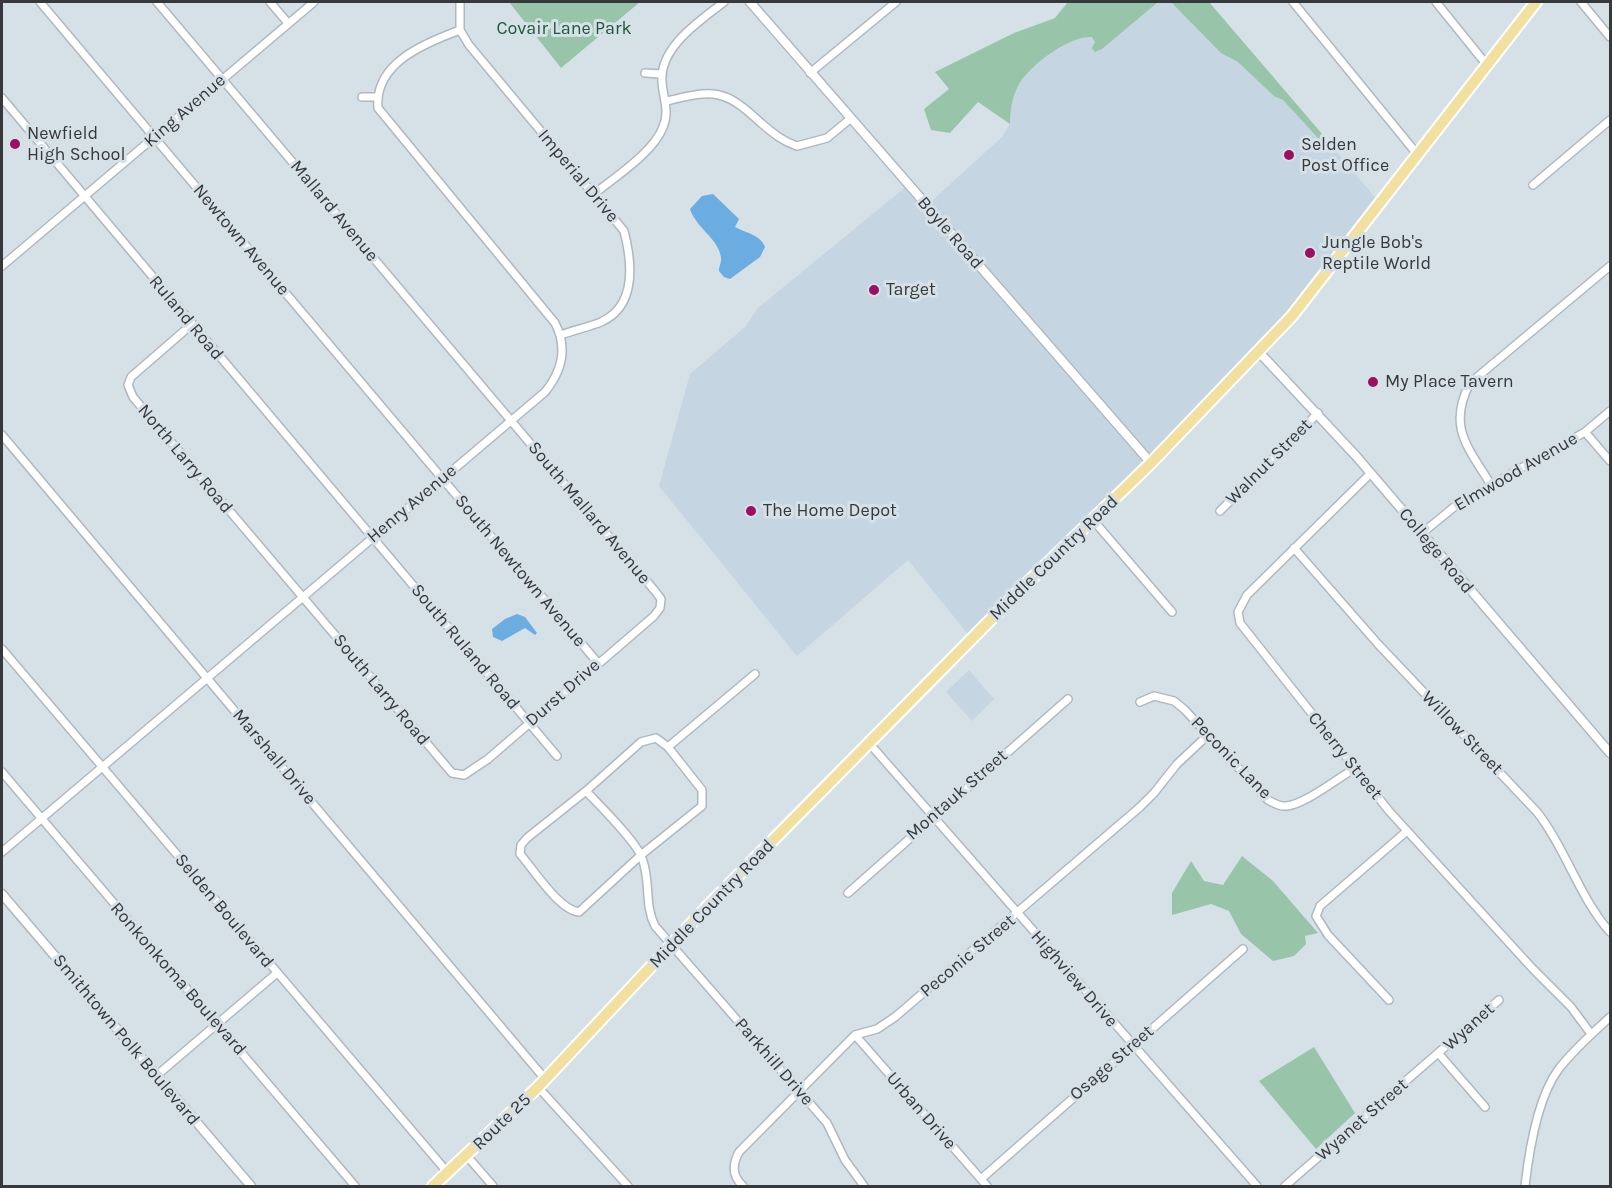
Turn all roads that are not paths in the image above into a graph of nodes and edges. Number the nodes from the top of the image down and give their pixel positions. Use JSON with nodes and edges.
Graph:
{"nodes":[{"id":1,"x":40,"y":2,"type":"edge"},
{"id":2,"x":157,"y":2,"type":"edge"},
{"id":3,"x":270,"y":2,"type":"edge"},
{"id":4,"x":314,"y":2,"type":"edge"},
{"id":5,"x":459,"y":2,"type":"edge"},
{"id":6,"x":724,"y":2,"type":"edge"},
{"id":7,"x":750,"y":2,"type":"edge"},
{"id":8,"x":896,"y":2,"type":"edge"},
{"id":9,"x":1293,"y":2,"type":"edge"},
{"id":10,"x":1436,"y":2,"type":"edge"},
{"id":11,"x":1536,"y":2,"type":"edge"},
{"id":12,"x":1581,"y":2,"type":"edge"},
{"id":13,"x":288,"y":23,"type":"junction"},
{"id":14,"x":460,"y":30,"type":"junction"},
{"id":15,"x":1611,"y":37,"type":"edge"},
{"id":16,"x":1486,"y":64,"type":"junction"},
{"id":17,"x":645,"y":73,"type":"dead end"},
{"id":18,"x":810,"y":73,"type":"junction"},
{"id":19,"x":661,"y":74,"type":"junction"},
{"id":20,"x":223,"y":78,"type":"junction"},
{"id":21,"x":377,"y":96,"type":"junction"},
{"id":22,"x":362,"y":97,"type":"dead end"},
{"id":23,"x":2,"y":98,"type":"edge"},
{"id":24,"x":667,"y":101,"type":"junction"},
{"id":25,"x":850,"y":119,"type":"junction"},
{"id":26,"x":1611,"y":120,"type":"edge"},
{"id":27,"x":155,"y":138,"type":"junction"},
{"id":28,"x":1417,"y":154,"type":"junction"},
{"id":29,"x":1533,"y":185,"type":"dead end"},
{"id":30,"x":594,"y":194,"type":"junction"},
{"id":31,"x":84,"y":196,"type":"junction"},
{"id":32,"x":2,"y":266,"type":"edge"},
{"id":33,"x":1611,"y":266,"type":"edge"},
{"id":34,"x":191,"y":325,"type":"junction"},
{"id":35,"x":561,"y":335,"type":"junction"},
{"id":36,"x":1258,"y":351,"type":"junction"},
{"id":37,"x":1611,"y":411,"type":"edge"},
{"id":38,"x":1318,"y":413,"type":"junction"},
{"id":39,"x":510,"y":421,"type":"junction"},
{"id":40,"x":1585,"y":432,"type":"junction"},
{"id":41,"x":2,"y":435,"type":"edge"},
{"id":42,"x":1611,"y":461,"type":"edge"},
{"id":43,"x":1151,"y":463,"type":"junction"},
{"id":44,"x":1370,"y":474,"type":"junction"},
{"id":45,"x":442,"y":478,"type":"junction"},
{"id":46,"x":1491,"y":485,"type":"junction"},
{"id":47,"x":1220,"y":511,"type":"dead end"},
{"id":48,"x":1093,"y":520,"type":"junction"},
{"id":49,"x":1421,"y":534,"type":"junction"},
{"id":50,"x":373,"y":537,"type":"junction"},
{"id":51,"x":1294,"y":548,"type":"junction"},
{"id":52,"x":303,"y":597,"type":"junction"},
{"id":53,"x":660,"y":608,"type":"joint"},
{"id":54,"x":1172,"y":612,"type":"dead end"},
{"id":55,"x":2,"y":649,"type":"edge"},
{"id":56,"x":598,"y":663,"type":"junction"},
{"id":57,"x":756,"y":674,"type":"dead end"},
{"id":58,"x":207,"y":677,"type":"junction"},
{"id":59,"x":1068,"y":699,"type":"dead end"},
{"id":60,"x":1140,"y":702,"type":"dead end"},
{"id":61,"x":529,"y":723,"type":"junction"},
{"id":62,"x":1208,"y":735,"type":"junction"},
{"id":63,"x":869,"y":743,"type":"junction"},
{"id":64,"x":668,"y":747,"type":"junction"},
{"id":65,"x":1611,"y":753,"type":"edge"},
{"id":66,"x":557,"y":756,"type":"dead end"},
{"id":67,"x":101,"y":766,"type":"junction"},
{"id":68,"x":1354,"y":769,"type":"junction"},
{"id":69,"x":2,"y":772,"type":"edge"},
{"id":70,"x":464,"y":775,"type":"joint"},
{"id":71,"x":586,"y":790,"type":"junction"},
{"id":72,"x":934,"y":817,"type":"junction"},
{"id":73,"x":41,"y":818,"type":"junction"},
{"id":74,"x":1407,"y":831,"type":"junction"},
{"id":75,"x":2,"y":852,"type":"edge"},
{"id":76,"x":641,"y":855,"type":"junction"},
{"id":77,"x":848,"y":893,"type":"dead end"},
{"id":78,"x":2,"y":894,"type":"edge"},
{"id":79,"x":1017,"y":914,"type":"junction"},
{"id":80,"x":1611,"y":932,"type":"edge"},
{"id":81,"x":672,"y":945,"type":"junction"},
{"id":82,"x":1243,"y":949,"type":"dead end"},
{"id":83,"x":277,"y":973,"type":"junction"},
{"id":84,"x":1389,"y":1000,"type":"dead end"},
{"id":85,"x":1499,"y":1000,"type":"dead end"},
{"id":86,"x":1611,"y":1017,"type":"edge"},
{"id":87,"x":217,"y":1025,"type":"junction"},
{"id":88,"x":1592,"y":1034,"type":"junction"},
{"id":89,"x":855,"y":1035,"type":"junction"},
{"id":90,"x":1132,"y":1045,"type":"junction"},
{"id":91,"x":1439,"y":1054,"type":"junction"},
{"id":92,"x":156,"y":1076,"type":"junction"},
{"id":93,"x":542,"y":1083,"type":"junction"},
{"id":94,"x":800,"y":1091,"type":"junction"},
{"id":95,"x":1485,"y":1107,"type":"dead end"},
{"id":96,"x":467,"y":1156,"type":"junction"},
{"id":97,"x":448,"y":1173,"type":"junction"},
{"id":98,"x":981,"y":1179,"type":"junction"},
{"id":99,"x":251,"y":1186,"type":"edge"},
{"id":100,"x":356,"y":1186,"type":"edge"},
{"id":101,"x":433,"y":1186,"type":"edge"},
{"id":102,"x":493,"y":1186,"type":"edge"},
{"id":103,"x":628,"y":1186,"type":"edge"},
{"id":104,"x":743,"y":1186,"type":"edge"},
{"id":105,"x":864,"y":1186,"type":"edge"},
{"id":106,"x":987,"y":1186,"type":"edge"},
{"id":107,"x":1257,"y":1186,"type":"edge"},
{"id":108,"x":1285,"y":1186,"type":"edge"},
{"id":109,"x":1525,"y":1186,"type":"edge"}],
"edges":[{"from":1,"to":27,"type":"street","name":"Newtown Avenue"},
{"from":2,"to":20,"type":"street","name":"Mallard Avenue"},
{"from":3,"to":13,"type":"street"},
{"from":4,"to":13,"type":"street","name":"King Avenue"},
{"from":5,"to":14,"type":"street"},
{"from":6,"to":19,"type":"street"},
{"from":7,"to":18,"type":"street","name":"Boyle Road"},
{"from":8,"to":18,"type":"street"},
{"from":9,"to":28,"type":"street"},
{"from":10,"to":16,"type":"street"},
{"from":11,"to":16,"type":"main road","name":"Middle Country Road"},
{"from":12,"to":15,"type":"street"},
{"from":13,"to":20,"type":"street","name":"King Avenue"},
{"from":14,"to":21,"type":"street"},
{"from":14,"to":30,"type":"street","name":"Imperial Drive"},
{"from":16,"to":28,"type":"main road","name":"Middle Country Road"},
{"from":17,"to":19,"type":"street"},
{"from":18,"to":25,"type":"street","name":"Boyle Road"},
{"from":19,"to":24,"type":"street"},
{"from":20,"to":27,"type":"street","name":"King Avenue"},
{"from":20,"to":39,"type":"street","name":"Mallard Avenue"},
{"from":21,"to":22,"type":"street"},
{"from":21,"to":35,"type":"street"},
{"from":23,"to":31,"type":"street","name":"Ruland Road"},
{"from":24,"to":25,"type":"street"},
{"from":24,"to":30,"type":"street"},
{"from":25,"to":43,"type":"street","name":"Boyle Road"},
{"from":26,"to":29,"type":"street"},
{"from":27,"to":31,"type":"street","name":"King Avenue"},
{"from":27,"to":45,"type":"street","name":"Newtown Avenue"},
{"from":28,"to":36,"type":"main road","name":"Middle Country Road"},
{"from":30,"to":35,"type":"street","name":"Imperial Drive"},
{"from":31,"to":32,"type":"street","name":"King Avenue"},
{"from":31,"to":34,"type":"street","name":"Ruland Road"},
{"from":33,"to":46,"type":"street"},
{"from":34,"to":50,"type":"street","name":"Ruland Road"},
{"from":34,"to":52,"type":"street","name":"North Larry Road"},
{"from":35,"to":39,"type":"street","name":"Henry Avenue"},
{"from":36,"to":38,"type":"street","name":"College Road"},
{"from":36,"to":43,"type":"main road","name":"Middle Country Road"},
{"from":37,"to":40,"type":"street","name":"Elmwood Avenue"},
{"from":38,"to":44,"type":"street","name":"College Road"},
{"from":38,"to":47,"type":"street","name":"Walnut Street"},
{"from":39,"to":45,"type":"street","name":"Henry Avenue"},
{"from":39,"to":53,"type":"street","name":"South Mallard Avenue"},
{"from":40,"to":42,"type":"street"},
{"from":40,"to":46,"type":"street","name":"Elmwood Avenue"},
{"from":41,"to":58,"type":"street","name":"Marshall Drive"},
{"from":43,"to":48,"type":"main road","name":"Middle Country Road"},
{"from":44,"to":49,"type":"street","name":"College Road"},
{"from":44,"to":51,"type":"street","name":"Cherry Street"},
{"from":45,"to":50,"type":"street","name":"Henry Avenue"},
{"from":45,"to":56,"type":"street","name":"South Newtown Avenue"},
{"from":46,"to":49,"type":"street","name":"Elmwood Avenue"},
{"from":48,"to":54,"type":"street"},
{"from":48,"to":63,"type":"main road","name":"Middle Country Road"},
{"from":49,"to":65,"type":"street","name":"College Road"},
{"from":50,"to":52,"type":"street","name":"Henry Avenue"},
{"from":50,"to":61,"type":"street","name":"South Ruland Road"},
{"from":51,"to":68,"type":"street","name":"Cherry Street"},
{"from":51,"to":80,"type":"street","name":"Willow Street"},
{"from":52,"to":58,"type":"street","name":"Henry Avenue"},
{"from":52,"to":70,"type":"street","name":"South Larry Road"},
{"from":53,"to":56,"type":"street","name":"Durst Drive"},
{"from":55,"to":67,"type":"street","name":"Selden Boulevard"},
{"from":56,"to":61,"type":"street","name":"Durst Drive"},
{"from":57,"to":64,"type":"street"},
{"from":58,"to":67,"type":"street","name":"Henry Avenue"},
{"from":58,"to":93,"type":"street","name":"Marshall Drive"},
{"from":59,"to":72,"type":"street","name":"Montauk Street"},
{"from":60,"to":62,"type":"street","name":"Peconic Lane"},
{"from":61,"to":66,"type":"street","name":"South Ruland Road"},
{"from":61,"to":70,"type":"street","name":"Durst Drive"},
{"from":62,"to":68,"type":"street","name":"Peconic Lane"},
{"from":62,"to":79,"type":"street","name":"Peconic Street"},
{"from":63,"to":72,"type":"street","name":"Highview Drive"},
{"from":63,"to":81,"type":"main road","name":"Middle Country Road"},
{"from":64,"to":71,"type":"street"},
{"from":64,"to":76,"type":"street"},
{"from":67,"to":73,"type":"street","name":"Henry Avenue"},
{"from":67,"to":83,"type":"street","name":"Selden Boulevard"},
{"from":68,"to":74,"type":"street","name":"Cherry Street"},
{"from":69,"to":73,"type":"street","name":"Ronkonkoma Boulevard"},
{"from":71,"to":76,"type":"street"},
{"from":71,"to":76,"type":"street"},
{"from":72,"to":77,"type":"street","name":"Montauk Street"},
{"from":72,"to":79,"type":"street","name":"Highview Drive"},
{"from":73,"to":75,"type":"street","name":"Henry Avenue"},
{"from":73,"to":87,"type":"street","name":"Ronkonkoma Boulevard"},
{"from":74,"to":84,"type":"street"},
{"from":74,"to":88,"type":"street","name":"Cherry Street"},
{"from":76,"to":81,"type":"street","name":"Parkhill Drive"},
{"from":78,"to":92,"type":"street","name":"Smithtown Polk Boulevard"},
{"from":79,"to":89,"type":"street","name":"Peconic Street"},
{"from":79,"to":90,"type":"street","name":"Highview Drive"},
{"from":81,"to":93,"type":"main road","name":"Middle Country Road"},
{"from":81,"to":94,"type":"street","name":"Parkhill Drive"},
{"from":82,"to":90,"type":"street","name":"Osage Street"},
{"from":83,"to":87,"type":"street"},
{"from":83,"to":97,"type":"street","name":"Selden Boulevard"},
{"from":85,"to":91,"type":"street","name":"Wyanet"},
{"from":86,"to":88,"type":"street"},
{"from":87,"to":92,"type":"street"},
{"from":87,"to":100,"type":"street","name":"Ronkonkoma Boulevard"},
{"from":88,"to":109,"type":"street"},
{"from":89,"to":94,"type":"street","name":"Peconic Street"},
{"from":89,"to":98,"type":"street","name":"Urban Drive"},
{"from":90,"to":98,"type":"street","name":"Osage Street"},
{"from":90,"to":107,"type":"street","name":"Highview Drive"},
{"from":91,"to":95,"type":"street"},
{"from":91,"to":108,"type":"street","name":"Wyanet Street"},
{"from":92,"to":99,"type":"street","name":"Smithtown Polk Boulevard"},
{"from":93,"to":96,"type":"main road","name":"Route 25"},
{"from":93,"to":103,"type":"street","name":"Marshall Drive"},
{"from":94,"to":104,"type":"street","name":"Peconic Street"},
{"from":94,"to":105,"type":"street","name":"Parkhill Drive"},
{"from":96,"to":97,"type":"main road"},
{"from":96,"to":102,"type":"street"},
{"from":97,"to":101,"type":"main road"},
{"from":98,"to":106,"type":"street","name":"Urban Drive"}]}
